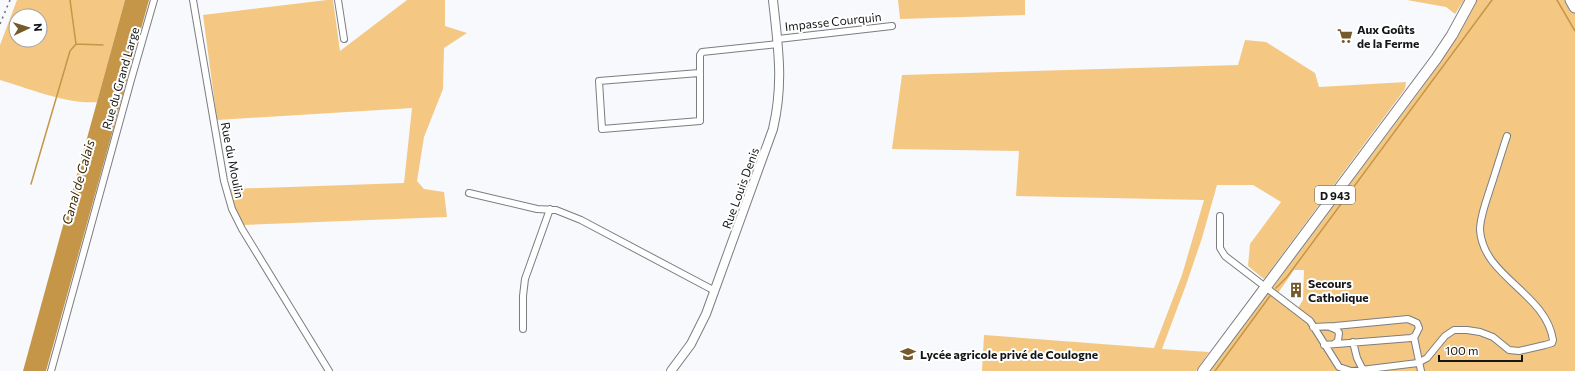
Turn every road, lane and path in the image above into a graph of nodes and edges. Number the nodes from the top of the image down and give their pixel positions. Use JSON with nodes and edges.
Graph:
{"nodes":[{"id":1,"x":154,"y":0,"type":"edge"},
{"id":2,"x":193,"y":0,"type":"edge"},
{"id":3,"x":338,"y":0,"type":"edge"},
{"id":4,"x":773,"y":0,"type":"edge"},
{"id":5,"x":1470,"y":0,"type":"edge"},
{"id":6,"x":1570,"y":0,"type":"edge"},
{"id":7,"x":1575,"y":7,"type":"edge"},
{"id":8,"x":892,"y":26,"type":"dead end"},
{"id":9,"x":344,"y":39,"type":"dead end"},
{"id":10,"x":778,"y":41,"type":"junction"},
{"id":11,"x":699,"y":73,"type":"junction"},
{"id":12,"x":1507,"y":136,"type":"dead end"},
{"id":13,"x":469,"y":194,"type":"dead end"},
{"id":14,"x":550,"y":209,"type":"junction"},
{"id":15,"x":1220,"y":216,"type":"dead end"},
{"id":16,"x":1266,"y":287,"type":"junction"},
{"id":17,"x":715,"y":291,"type":"junction"},
{"id":18,"x":1313,"y":327,"type":"junction"},
{"id":19,"x":1328,"y":327,"type":"junction"},
{"id":20,"x":523,"y":329,"type":"dead end"},
{"id":21,"x":1414,"y":337,"type":"junction"},
{"id":22,"x":1353,"y":342,"type":"junction"},
{"id":23,"x":1334,"y":344,"type":"junction"},
{"id":24,"x":1324,"y":345,"type":"junction"},
{"id":25,"x":1418,"y":363,"type":"junction"},
{"id":26,"x":1338,"y":369,"type":"edge"},
{"id":27,"x":1363,"y":370,"type":"junction"},
{"id":28,"x":51,"y":371,"type":"edge"},
{"id":29,"x":329,"y":371,"type":"edge"},
{"id":30,"x":671,"y":371,"type":"edge"},
{"id":31,"x":1203,"y":371,"type":"edge"},
{"id":32,"x":1352,"y":371,"type":"edge"},
{"id":33,"x":1421,"y":371,"type":"edge"}],
"edges":[{"from":1,"to":28,"type":"street","name":"Rue du Grand Large"},
{"from":2,"to":29,"type":"street","name":"Rue du Moulin"},
{"from":3,"to":9,"type":"street"},
{"from":4,"to":10,"type":"street","name":"Rue Louis Denis"},
{"from":5,"to":16,"type":"main road","number":"D 943"},
{"from":6,"to":7,"type":"highway"},
{"from":8,"to":10,"type":"street","name":"Impasse Courquin"},
{"from":10,"to":11,"type":"street","name":"Impasse Courquin"},
{"from":10,"to":17,"type":"street","name":"Rue Louis Denis"},
{"from":11,"to":11,"type":"street"},
{"from":12,"to":25,"type":"street"},
{"from":13,"to":14,"type":"street"},
{"from":14,"to":17,"type":"street"},
{"from":14,"to":20,"type":"street"},
{"from":15,"to":16,"type":"street"},
{"from":16,"to":18,"type":"street"},
{"from":16,"to":31,"type":"main road","number":"D 943"},
{"from":17,"to":30,"type":"street","name":"Rue Louis Denis"},
{"from":18,"to":19,"type":"street"},
{"from":18,"to":24,"type":"street"},
{"from":19,"to":21,"type":"street"},
{"from":19,"to":23,"type":"street"},
{"from":21,"to":22,"type":"street"},
{"from":21,"to":25,"type":"street"},
{"from":22,"to":23,"type":"street"},
{"from":22,"to":27,"type":"street"},
{"from":23,"to":24,"type":"street"},
{"from":24,"to":26,"type":"street"},
{"from":25,"to":27,"type":"street"},
{"from":25,"to":33,"type":"street"},
{"from":26,"to":32,"type":"street"},
{"from":27,"to":32,"type":"street"}]}
